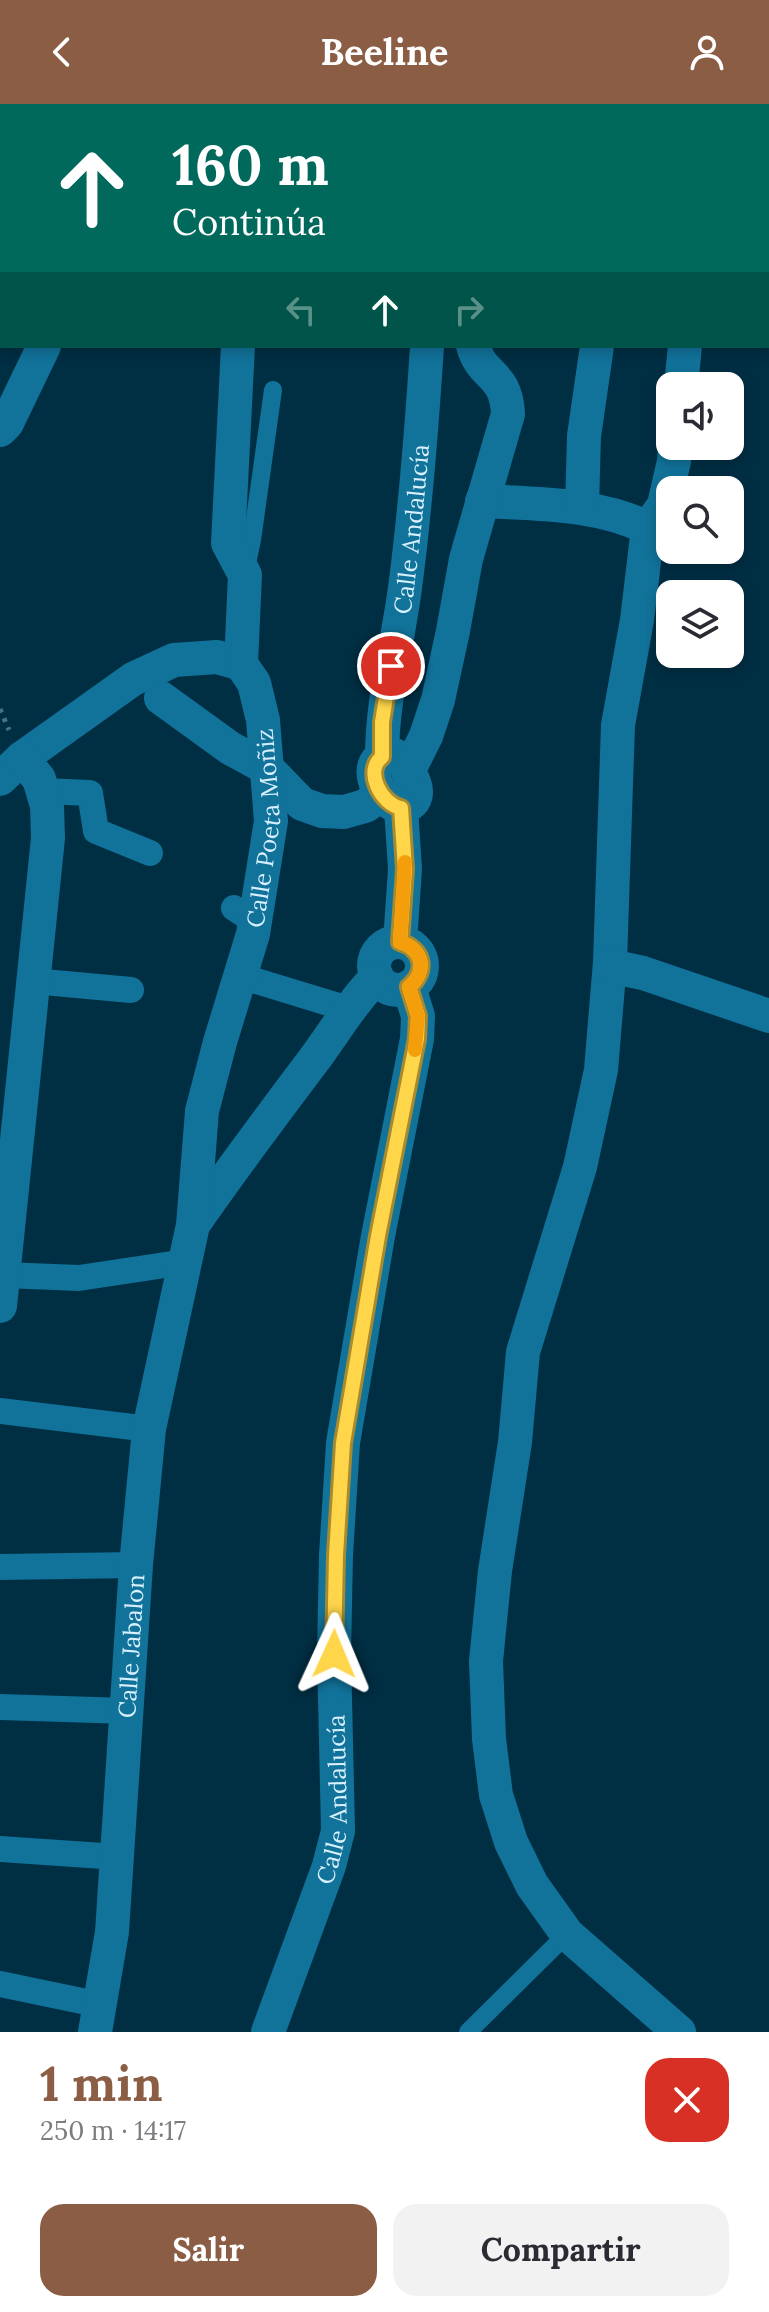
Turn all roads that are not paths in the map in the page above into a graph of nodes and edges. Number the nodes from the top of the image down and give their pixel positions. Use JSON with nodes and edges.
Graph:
{"nodes":[{"id":1,"x":43,"y":348,"type":"edge"},
{"id":2,"x":238,"y":348,"type":"edge"},
{"id":3,"x":427,"y":348,"type":"edge"},
{"id":4,"x":474,"y":348,"type":"edge"},
{"id":5,"x":597,"y":348,"type":"edge"},
{"id":6,"x":685,"y":348,"type":"edge"},
{"id":7,"x":682,"y":372,"type":"edge"},
{"id":8,"x":273,"y":390,"type":"dead end"},
{"id":9,"x":0,"y":430,"type":"edge"},
{"id":10,"x":674,"y":460,"type":"edge"},
{"id":11,"x":482,"y":501,"type":"junction"},
{"id":12,"x":582,"y":507,"type":"junction"},
{"id":13,"x":648,"y":528,"type":"junction"},
{"id":14,"x":245,"y":575,"type":"junction"},
{"id":15,"x":241,"y":664,"type":"junction"},
{"id":16,"x":133,"y":679,"type":"junction"},
{"id":17,"x":161,"y":698,"type":"joint"},
{"id":18,"x":395,"y":764,"type":"junction"},
{"id":19,"x":11,"y":768,"type":"edge"},
{"id":20,"x":267,"y":768,"type":"junction"},
{"id":21,"x":43,"y":791,"type":"junction"},
{"id":22,"x":392,"y":801,"type":"junction"},
{"id":23,"x":150,"y":853,"type":"dead end"},
{"id":24,"x":400,"y":942,"type":"junction"},
{"id":25,"x":610,"y":966,"type":"junction"},
{"id":26,"x":240,"y":976,"type":"junction"},
{"id":27,"x":377,"y":977,"type":"junction"},
{"id":28,"x":33,"y":981,"type":"junction"},
{"id":29,"x":409,"y":987,"type":"junction"},
{"id":30,"x":131,"y":990,"type":"dead end"},
{"id":31,"x":348,"y":1009,"type":"junction"},
{"id":32,"x":769,"y":1016,"type":"edge"},
{"id":33,"x":193,"y":1225,"type":"junction"},
{"id":34,"x":185,"y":1262,"type":"junction"},
{"id":35,"x":2,"y":1290,"type":"edge"},
{"id":36,"x":0,"y":1411,"type":"edge"},
{"id":37,"x":149,"y":1429,"type":"junction"},
{"id":38,"x":136,"y":1565,"type":"junction"},
{"id":39,"x":0,"y":1567,"type":"edge"},
{"id":40,"x":0,"y":1707,"type":"edge"},
{"id":41,"x":127,"y":1711,"type":"junction"},
{"id":42,"x":0,"y":1849,"type":"edge"},
{"id":43,"x":118,"y":1857,"type":"junction"},
{"id":44,"x":567,"y":1934,"type":"junction"},
{"id":45,"x":0,"y":1984,"type":"edge"},
{"id":46,"x":98,"y":2019,"type":"edge"},
{"id":47,"x":273,"y":2030,"type":"edge"},
{"id":48,"x":468,"y":2032,"type":"edge"},
{"id":49,"x":679,"y":2032,"type":"edge"}],
"edges":[{"from":1,"to":9,"type":"street"},
{"from":2,"to":14,"type":"street","name":"Calle Poeta Moñiz"},
{"from":3,"to":18,"type":"street","name":"Calle Andalucía"},
{"from":4,"to":11,"type":"street"},
{"from":5,"to":12,"type":"street"},
{"from":6,"to":7,"type":"street"},
{"from":8,"to":14,"type":"lane"},
{"from":10,"to":13,"type":"street"},
{"from":11,"to":12,"type":"street"},
{"from":11,"to":18,"type":"street"},
{"from":12,"to":13,"type":"street"},
{"from":13,"to":25,"type":"street"},
{"from":14,"to":15,"type":"street","name":"Calle Poeta Moñiz"},
{"from":15,"to":16,"type":"street"},
{"from":15,"to":20,"type":"street","name":"Calle Poeta Moñiz"},
{"from":16,"to":17,"type":"street"},
{"from":16,"to":19,"type":"street"},
{"from":17,"to":20,"type":"street"},
{"from":18,"to":22,"type":"street","name":"Calle Andalucía"},
{"from":19,"to":21,"type":"street"},
{"from":20,"to":22,"type":"street"},
{"from":20,"to":26,"type":"street","name":"Calle Poeta Moñiz"},
{"from":21,"to":23,"type":"street"},
{"from":21,"to":28,"type":"street"},
{"from":22,"to":24,"type":"street"},
{"from":24,"to":27,"type":"street"},
{"from":24,"to":29,"type":"street"},
{"from":25,"to":32,"type":"street"},
{"from":25,"to":44,"type":"street"},
{"from":26,"to":31,"type":"street"},
{"from":26,"to":33,"type":"street","name":"Calle Poeta Moñiz"},
{"from":27,"to":29,"type":"street"},
{"from":27,"to":31,"type":"street"},
{"from":28,"to":30,"type":"street"},
{"from":28,"to":35,"type":"street"},
{"from":29,"to":47,"type":"street","name":"Calle Andalucía"},
{"from":31,"to":33,"type":"street"},
{"from":33,"to":34,"type":"street","name":"Calle Poeta Moñiz"},
{"from":34,"to":35,"type":"street"},
{"from":34,"to":37,"type":"street","name":"Calle Jabalon"},
{"from":36,"to":37,"type":"street"},
{"from":37,"to":38,"type":"street","name":"Calle Jabalon"},
{"from":38,"to":39,"type":"street"},
{"from":38,"to":41,"type":"street","name":"Calle Jabalon"},
{"from":40,"to":41,"type":"street"},
{"from":41,"to":43,"type":"street","name":"Calle Jabalon"},
{"from":42,"to":43,"type":"street"},
{"from":43,"to":46,"type":"street","name":"Calle Jabalon"},
{"from":44,"to":48,"type":"lane"},
{"from":44,"to":49,"type":"street"},
{"from":45,"to":46,"type":"street"}]}
